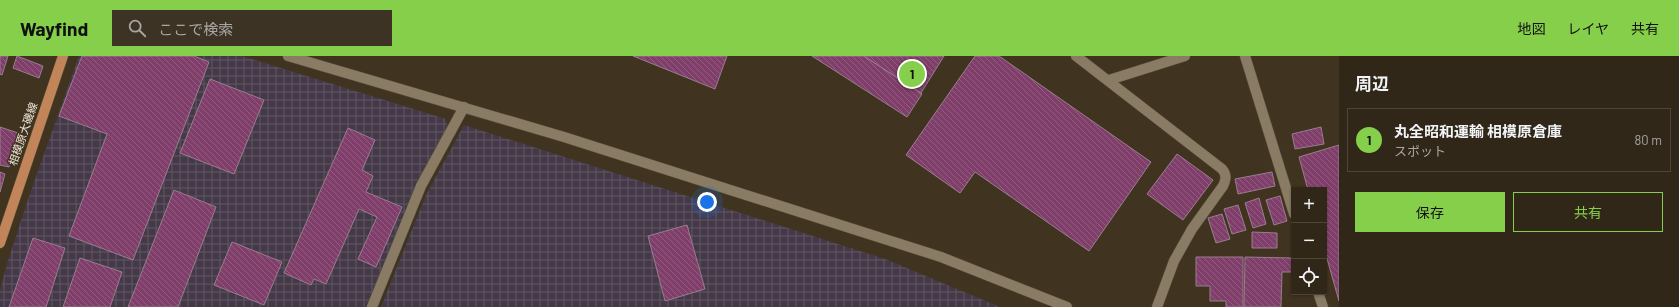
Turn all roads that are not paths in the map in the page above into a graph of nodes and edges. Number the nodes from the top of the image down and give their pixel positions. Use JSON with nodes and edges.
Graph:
{"nodes":[{"id":1,"x":63,"y":56,"type":"edge"},
{"id":2,"x":288,"y":56,"type":"edge"},
{"id":3,"x":1076,"y":56,"type":"edge"},
{"id":4,"x":1185,"y":56,"type":"edge"},
{"id":5,"x":1245,"y":56,"type":"edge"},
{"id":6,"x":1109,"y":80,"type":"junction"},
{"id":7,"x":464,"y":107,"type":"junction"},
{"id":8,"x":1291,"y":204,"type":"edge"},
{"id":9,"x":0,"y":243,"type":"edge"},
{"id":10,"x":1319,"y":295,"type":"edge"},
{"id":11,"x":372,"y":307,"type":"edge"},
{"id":12,"x":1067,"y":307,"type":"edge"},
{"id":13,"x":1157,"y":307,"type":"edge"},
{"id":14,"x":1323,"y":307,"type":"edge"}],
"edges":[{"from":1,"to":9,"type":"main road","name":"相模原大磯線"},
{"from":2,"to":7,"type":"street"},
{"from":3,"to":6,"type":"street"},
{"from":4,"to":6,"type":"street"},
{"from":5,"to":8,"type":"street"},
{"from":6,"to":13,"type":"street"},
{"from":7,"to":11,"type":"street"},
{"from":7,"to":12,"type":"street"},
{"from":10,"to":14,"type":"street"}]}
